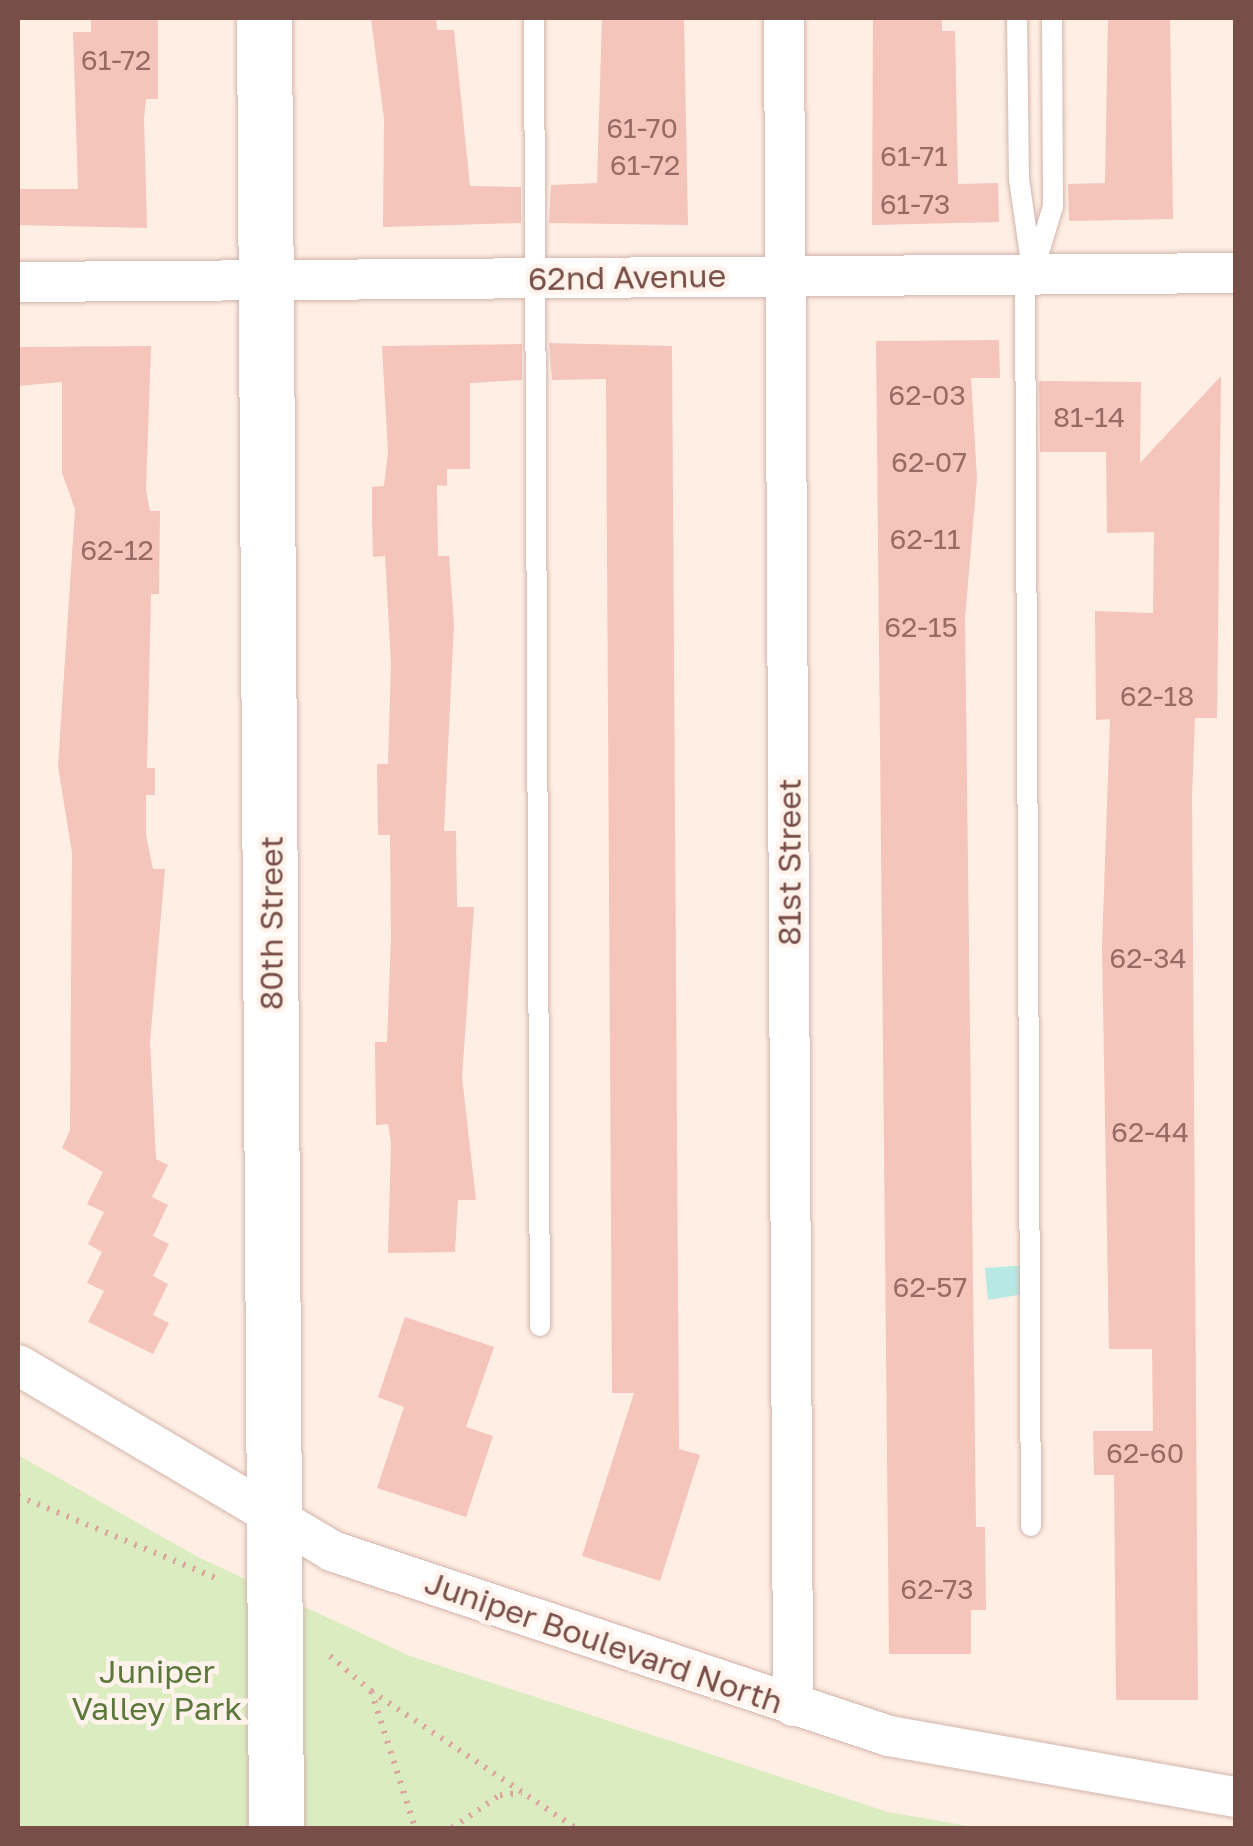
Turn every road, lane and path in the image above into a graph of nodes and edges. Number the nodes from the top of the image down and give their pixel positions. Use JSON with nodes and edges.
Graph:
{"nodes":[{"id":1,"x":264,"y":18,"type":"edge"},
{"id":2,"x":534,"y":18,"type":"edge"},
{"id":3,"x":784,"y":18,"type":"edge"},
{"id":4,"x":1017,"y":18,"type":"edge"},
{"id":5,"x":1052,"y":18,"type":"edge"},
{"id":6,"x":1029,"y":272,"type":"junction"},
{"id":7,"x":1236,"y":273,"type":"edge"},
{"id":8,"x":786,"y":275,"type":"junction"},
{"id":9,"x":535,"y":278,"type":"junction"},
{"id":10,"x":266,"y":280,"type":"junction"},
{"id":11,"x":18,"y":282,"type":"edge"},
{"id":12,"x":540,"y":1326,"type":"dead end"},
{"id":13,"x":18,"y":1365,"type":"edge"},
{"id":14,"x":18,"y":1496,"type":"edge"},
{"id":15,"x":275,"y":1513,"type":"junction"},
{"id":16,"x":1031,"y":1526,"type":"dead end"},
{"id":17,"x":216,"y":1578,"type":"dead end"},
{"id":18,"x":330,"y":1656,"type":"dead end"},
{"id":19,"x":371,"y":1691,"type":"junction"},
{"id":20,"x":793,"y":1706,"type":"junction"},
{"id":21,"x":522,"y":1793,"type":"junction"},
{"id":22,"x":1236,"y":1798,"type":"edge"},
{"id":23,"x":276,"y":1828,"type":"edge"},
{"id":24,"x":415,"y":1828,"type":"edge"},
{"id":25,"x":452,"y":1828,"type":"edge"},
{"id":26,"x":576,"y":1828,"type":"edge"}],
"edges":[{"from":1,"to":10,"type":"street","name":"80th Street"},
{"from":2,"to":9,"type":"lane"},
{"from":3,"to":8,"type":"street","name":"81st Street"},
{"from":4,"to":6,"type":"lane"},
{"from":5,"to":6,"type":"lane"},
{"from":6,"to":7,"type":"street","name":"62nd Avenue"},
{"from":6,"to":8,"type":"street","name":"62nd Avenue"},
{"from":6,"to":16,"type":"lane"},
{"from":8,"to":9,"type":"street","name":"62nd Avenue"},
{"from":8,"to":20,"type":"street","name":"81st Street"},
{"from":9,"to":10,"type":"street","name":"62nd Avenue"},
{"from":9,"to":12,"type":"lane"},
{"from":10,"to":11,"type":"street","name":"62nd Avenue"},
{"from":10,"to":15,"type":"street","name":"80th Street"},
{"from":13,"to":15,"type":"street","name":"Juniper Boulevard North"},
{"from":14,"to":17,"type":"path"},
{"from":15,"to":20,"type":"street","name":"Juniper Boulevard North"},
{"from":15,"to":23,"type":"street","name":"80th Street"},
{"from":18,"to":19,"type":"path"},
{"from":19,"to":21,"type":"path"},
{"from":19,"to":24,"type":"path"},
{"from":20,"to":22,"type":"street","name":"Juniper Boulevard North"},
{"from":21,"to":25,"type":"path"},
{"from":21,"to":26,"type":"path"}]}
